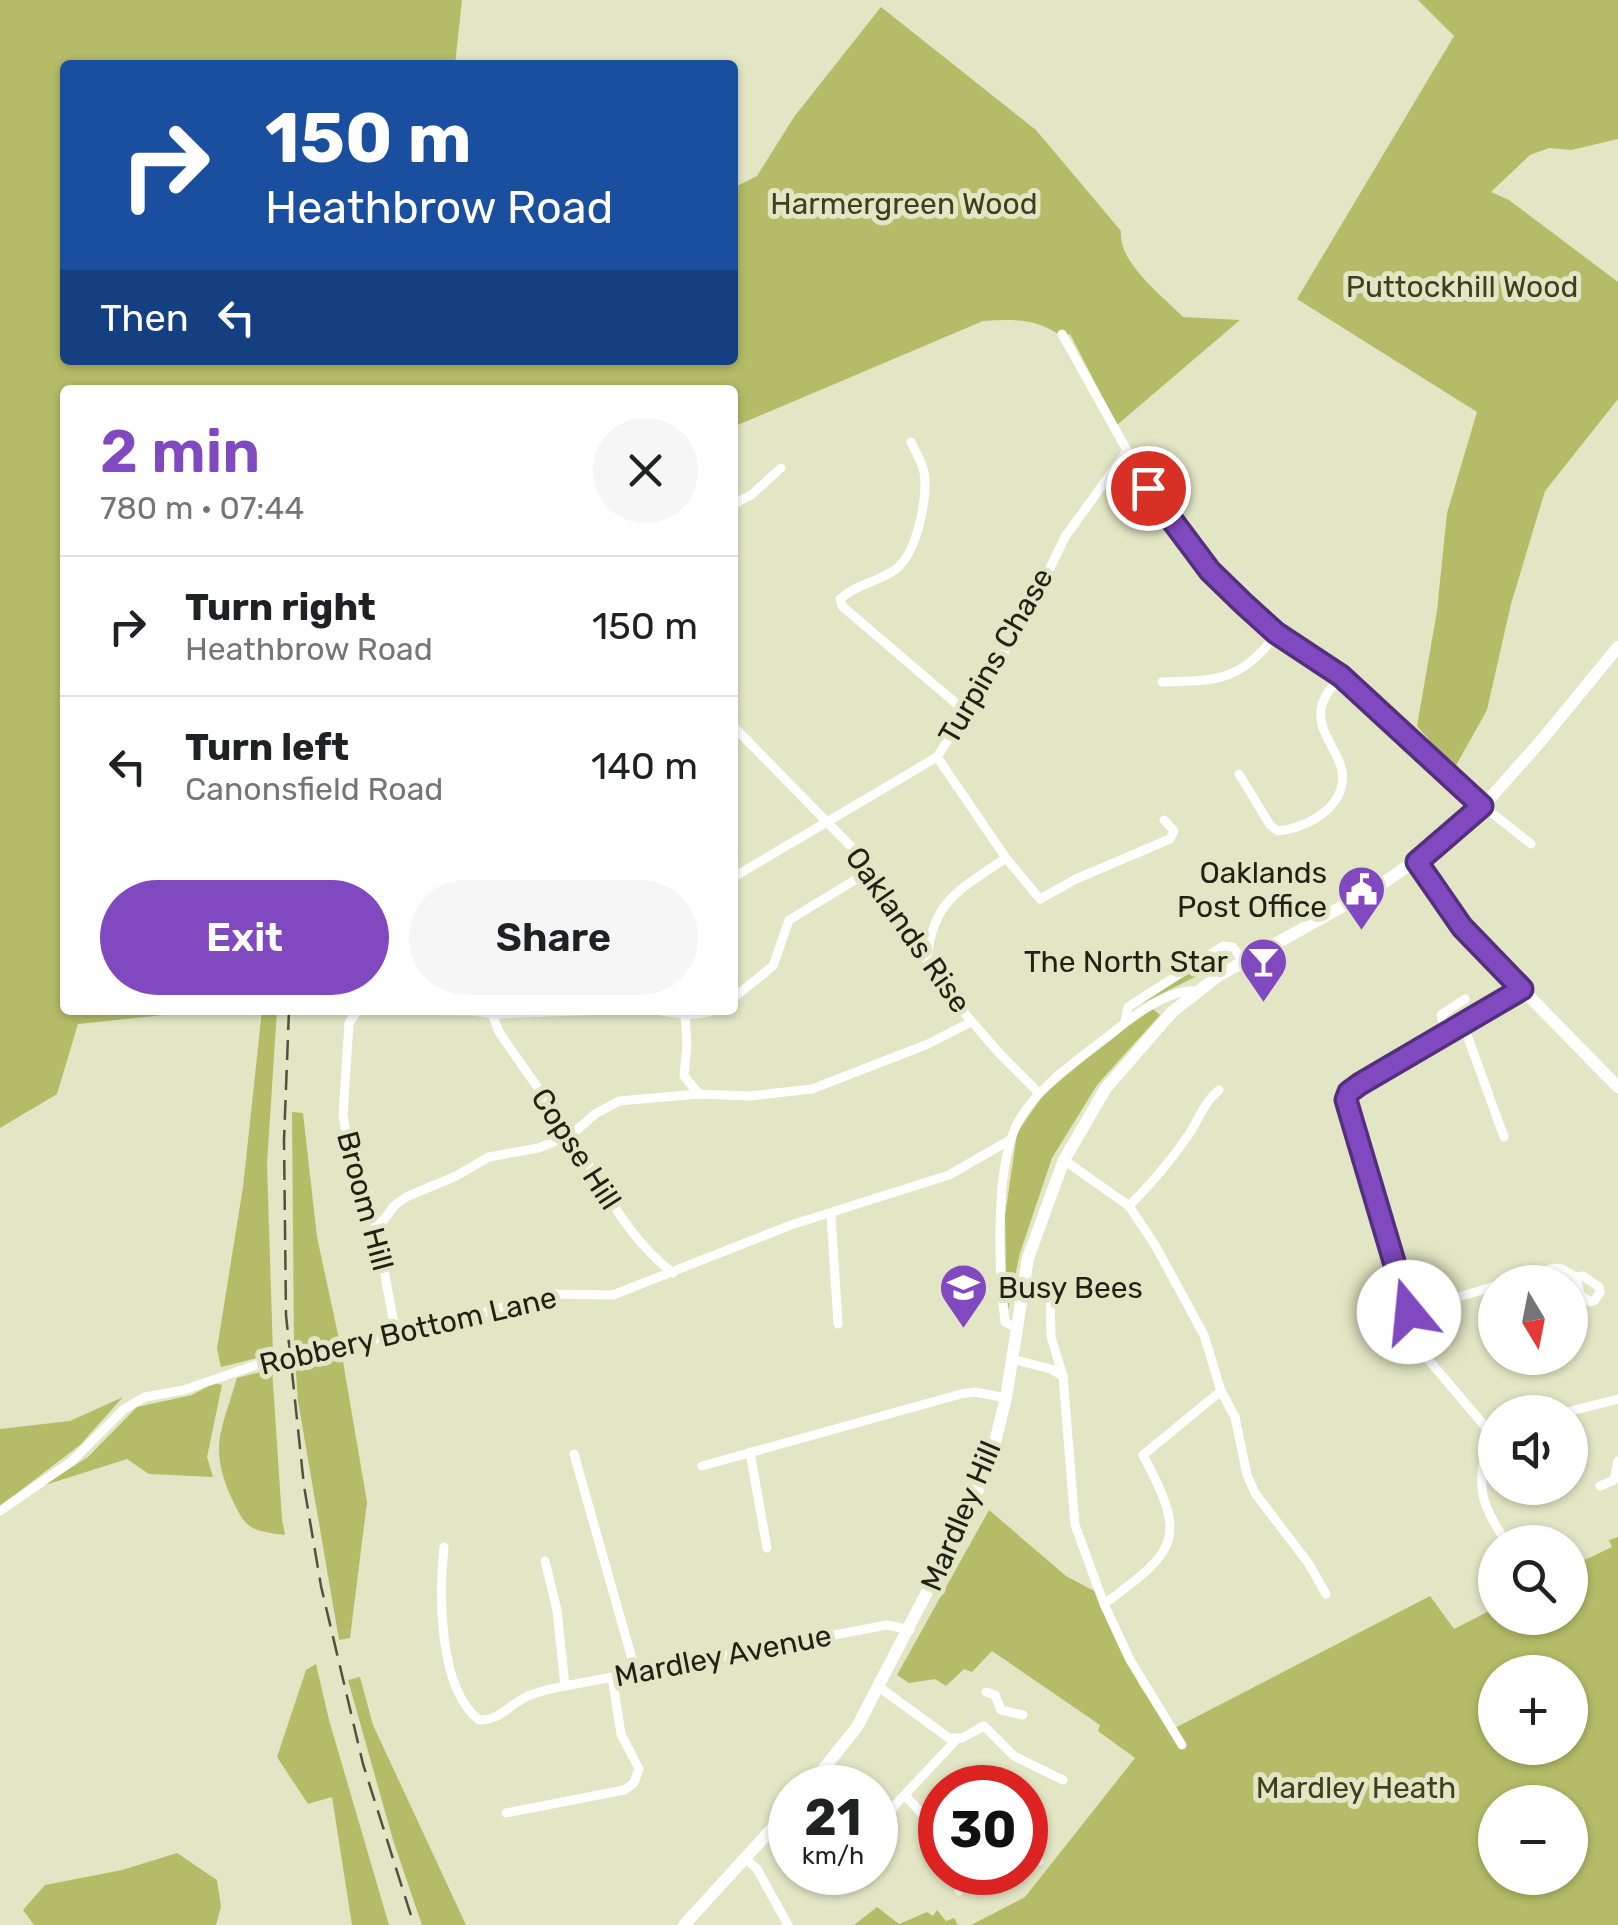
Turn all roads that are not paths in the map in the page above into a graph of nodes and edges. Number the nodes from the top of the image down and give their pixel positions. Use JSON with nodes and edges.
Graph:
{"nodes":[{"id":1,"x":1062,"y":334,"type":"dead end"},
{"id":2,"x":912,"y":442,"type":"dead end"},
{"id":3,"x":1127,"y":451,"type":"junction"},
{"id":4,"x":780,"y":468,"type":"dead end"},
{"id":5,"x":738,"y":501,"type":"edge"},
{"id":6,"x":1276,"y":633,"type":"junction"},
{"id":7,"x":1618,"y":647,"type":"edge"},
{"id":8,"x":1341,"y":676,"type":"junction"},
{"id":9,"x":1162,"y":682,"type":"dead end"},
{"id":10,"x":966,"y":712,"type":"junction"},
{"id":11,"x":738,"y":731,"type":"edge"},
{"id":12,"x":937,"y":758,"type":"junction"},
{"id":13,"x":1238,"y":774,"type":"dead end"},
{"id":14,"x":1482,"y":806,"type":"junction"},
{"id":15,"x":1164,"y":820,"type":"dead end"},
{"id":16,"x":829,"y":822,"type":"junction"},
{"id":17,"x":1531,"y":844,"type":"dead end"},
{"id":18,"x":1006,"y":858,"type":"junction"},
{"id":19,"x":1417,"y":862,"type":"junction"},
{"id":20,"x":873,"y":869,"type":"junction"},
{"id":21,"x":738,"y":875,"type":"edge"},
{"id":22,"x":1242,"y":960,"type":"junction"},
{"id":23,"x":927,"y":961,"type":"junction"},
{"id":24,"x":1522,"y":989,"type":"junction"},
{"id":25,"x":1198,"y":990,"type":"junction"},
{"id":26,"x":738,"y":994,"type":"edge"},
{"id":27,"x":1465,"y":999,"type":"dead end"},
{"id":28,"x":1160,"y":1002,"type":"junction"},
{"id":29,"x":1172,"y":1012,"type":"junction"},
{"id":30,"x":355,"y":1015,"type":"edge"},
{"id":31,"x":492,"y":1015,"type":"edge"},
{"id":32,"x":681,"y":1015,"type":"edge"},
{"id":33,"x":691,"y":1015,"type":"edge"},
{"id":34,"x":686,"y":1016,"type":"junction"},
{"id":35,"x":970,"y":1022,"type":"junction"},
{"id":36,"x":1125,"y":1022,"type":"junction"},
{"id":37,"x":1463,"y":1024,"type":"junction"},
{"id":38,"x":1446,"y":1034,"type":"junction"},
{"id":39,"x":684,"y":1076,"type":"junction"},
{"id":40,"x":1618,"y":1088,"type":"edge"},
{"id":41,"x":1219,"y":1090,"type":"dead end"},
{"id":42,"x":1039,"y":1093,"type":"junction"},
{"id":43,"x":699,"y":1094,"type":"junction"},
{"id":44,"x":668,"y":1096,"type":"junction"},
{"id":45,"x":570,"y":1136,"type":"junction"},
{"id":46,"x":1504,"y":1136,"type":"dead end"},
{"id":47,"x":1010,"y":1140,"type":"junction"},
{"id":48,"x":1064,"y":1160,"type":"junction"},
{"id":49,"x":1129,"y":1206,"type":"junction"},
{"id":50,"x":832,"y":1215,"type":"junction"},
{"id":51,"x":378,"y":1229,"type":"junction"},
{"id":52,"x":673,"y":1274,"type":"junction"},
{"id":53,"x":1050,"y":1288,"type":"dead end"},
{"id":54,"x":1478,"y":1291,"type":"edge"},
{"id":55,"x":1409,"y":1312,"type":"junction"},
{"id":56,"x":838,"y":1324,"type":"dead end"},
{"id":57,"x":1015,"y":1328,"type":"junction"},
{"id":58,"x":396,"y":1334,"type":"junction"},
{"id":59,"x":1012,"y":1359,"type":"junction"},
{"id":60,"x":1063,"y":1376,"type":"junction"},
{"id":61,"x":1221,"y":1391,"type":"junction"},
{"id":62,"x":1006,"y":1398,"type":"junction"},
{"id":63,"x":1618,"y":1399,"type":"edge"},
{"id":64,"x":1588,"y":1407,"type":"edge"},
{"id":65,"x":1478,"y":1415,"type":"edge"},
{"id":66,"x":750,"y":1452,"type":"junction"},
{"id":67,"x":574,"y":1454,"type":"dead end"},
{"id":68,"x":1618,"y":1460,"type":"edge"},
{"id":69,"x":702,"y":1466,"type":"dead end"},
{"id":70,"x":1600,"y":1486,"type":"dead end"},
{"id":71,"x":0,"y":1510,"type":"edge"},
{"id":72,"x":444,"y":1548,"type":"dead end"},
{"id":73,"x":767,"y":1548,"type":"dead end"},
{"id":74,"x":545,"y":1561,"type":"dead end"},
{"id":75,"x":1326,"y":1594,"type":"dead end"},
{"id":76,"x":1104,"y":1604,"type":"junction"},
{"id":77,"x":910,"y":1630,"type":"junction"},
{"id":78,"x":636,"y":1673,"type":"junction"},
{"id":79,"x":612,"y":1677,"type":"junction"},
{"id":80,"x":566,"y":1686,"type":"junction"},
{"id":81,"x":880,"y":1687,"type":"junction"},
{"id":82,"x":986,"y":1692,"type":"dead end"},
{"id":83,"x":1001,"y":1710,"type":"junction"},
{"id":84,"x":1024,"y":1715,"type":"dead end"},
{"id":85,"x":984,"y":1726,"type":"junction"},
{"id":86,"x":957,"y":1740,"type":"junction"},
{"id":87,"x":1182,"y":1744,"type":"dead end"},
{"id":88,"x":826,"y":1765,"type":"edge"},
{"id":89,"x":1063,"y":1780,"type":"dead end"},
{"id":90,"x":905,"y":1795,"type":"junction"},
{"id":91,"x":898,"y":1804,"type":"edge"},
{"id":92,"x":918,"y":1809,"type":"edge"},
{"id":93,"x":506,"y":1813,"type":"dead end"},
{"id":94,"x":768,"y":1834,"type":"edge"},
{"id":95,"x":746,"y":1859,"type":"junction"},
{"id":96,"x":684,"y":1925,"type":"edge"},
{"id":97,"x":788,"y":1925,"type":"edge"}],
"edges":[{"from":1,"to":3,"type":"street"},
{"from":2,"to":10,"type":"street"},
{"from":3,"to":6,"type":"street"},
{"from":3,"to":10,"type":"street","name":"Turpins Chase"},
{"from":4,"to":5,"type":"street"},
{"from":6,"to":8,"type":"street"},
{"from":6,"to":9,"type":"street"},
{"from":7,"to":14,"type":"main road","name":"Mardley Hill"},
{"from":8,"to":13,"type":"street"},
{"from":8,"to":14,"type":"street"},
{"from":10,"to":12,"type":"street","name":"Turpins Chase"},
{"from":11,"to":16,"type":"street","name":"Oaklands Rise"},
{"from":12,"to":16,"type":"street","name":"Turpins Chase"},
{"from":12,"to":18,"type":"street"},
{"from":14,"to":17,"type":"street"},
{"from":14,"to":19,"type":"main road","name":"Mardley Hill"},
{"from":15,"to":18,"type":"street"},
{"from":16,"to":20,"type":"street","name":"Oaklands Rise"},
{"from":16,"to":21,"type":"street","name":"Turpins Chase"},
{"from":18,"to":23,"type":"street"},
{"from":19,"to":22,"type":"main road","name":"Mardley Hill"},
{"from":19,"to":24,"type":"main road"},
{"from":20,"to":23,"type":"street","name":"Oaklands Rise"},
{"from":20,"to":26,"type":"street"},
{"from":22,"to":25,"type":"main road","name":"Mardley Hill"},
{"from":22,"to":36,"type":"street"},
{"from":23,"to":35,"type":"street","name":"Oaklands Rise"},
{"from":24,"to":37,"type":"street"},
{"from":24,"to":40,"type":"main road"},
{"from":25,"to":28,"type":"street"},
{"from":25,"to":29,"type":"main road","name":"Mardley Hill"},
{"from":27,"to":38,"type":"street"},
{"from":28,"to":29,"type":"street"},
{"from":28,"to":36,"type":"street"},
{"from":29,"to":48,"type":"main road","name":"Mardley Hill"},
{"from":30,"to":51,"type":"street","name":"Broom Hill"},
{"from":31,"to":45,"type":"street","name":"Copse Hill"},
{"from":32,"to":34,"type":"street"},
{"from":33,"to":34,"type":"street"},
{"from":34,"to":39,"type":"street"},
{"from":35,"to":42,"type":"street","name":"Oaklands Rise"},
{"from":35,"to":43,"type":"street"},
{"from":36,"to":42,"type":"street"},
{"from":37,"to":38,"type":"street"},
{"from":37,"to":46,"type":"street"},
{"from":38,"to":55,"type":"street"},
{"from":39,"to":43,"type":"street"},
{"from":39,"to":44,"type":"street"},
{"from":41,"to":49,"type":"street"},
{"from":42,"to":47,"type":"street"},
{"from":43,"to":44,"type":"street"},
{"from":44,"to":45,"type":"street"},
{"from":45,"to":51,"type":"street"},
{"from":45,"to":52,"type":"street","name":"Copse Hill"},
{"from":47,"to":50,"type":"street","name":"Robbery Bottom Lane"},
{"from":47,"to":57,"type":"street"},
{"from":48,"to":49,"type":"street"},
{"from":48,"to":57,"type":"main road","name":"Mardley Hill"},
{"from":49,"to":61,"type":"street"},
{"from":50,"to":52,"type":"street","name":"Robbery Bottom Lane"},
{"from":50,"to":56,"type":"street"},
{"from":51,"to":58,"type":"street","name":"Broom Hill"},
{"from":52,"to":58,"type":"street","name":"Robbery Bottom Lane"},
{"from":53,"to":60,"type":"street"},
{"from":54,"to":55,"type":"street"},
{"from":55,"to":65,"type":"street"},
{"from":57,"to":59,"type":"main road","name":"Mardley Hill"},
{"from":58,"to":71,"type":"street","name":"Robbery Bottom Lane"},
{"from":59,"to":60,"type":"street"},
{"from":59,"to":62,"type":"main road","name":"Mardley Hill"},
{"from":60,"to":76,"type":"street"},
{"from":61,"to":75,"type":"street"},
{"from":61,"to":76,"type":"street"},
{"from":62,"to":66,"type":"street"},
{"from":62,"to":77,"type":"main road","name":"Mardley Hill"},
{"from":63,"to":64,"type":"street"},
{"from":66,"to":69,"type":"street"},
{"from":66,"to":73,"type":"street"},
{"from":67,"to":78,"type":"street"},
{"from":68,"to":70,"type":"street"},
{"from":72,"to":80,"type":"street","name":"Mardley Avenue"},
{"from":74,"to":80,"type":"street"},
{"from":76,"to":87,"type":"street"},
{"from":77,"to":78,"type":"street","name":"Mardley Avenue"},
{"from":77,"to":81,"type":"main road","name":"Mardley Hill"},
{"from":78,"to":79,"type":"street","name":"Mardley Avenue"},
{"from":79,"to":80,"type":"street","name":"Mardley Avenue"},
{"from":79,"to":93,"type":"street"},
{"from":81,"to":86,"type":"street"},
{"from":81,"to":88,"type":"main road","name":"Mardley Hill"},
{"from":82,"to":83,"type":"street"},
{"from":83,"to":84,"type":"street"},
{"from":83,"to":85,"type":"street"},
{"from":85,"to":86,"type":"street"},
{"from":85,"to":89,"type":"street"},
{"from":86,"to":90,"type":"street"},
{"from":90,"to":91,"type":"street"},
{"from":90,"to":92,"type":"street"},
{"from":94,"to":95,"type":"main road"},
{"from":95,"to":96,"type":"main road"},
{"from":95,"to":97,"type":"street"}]}
